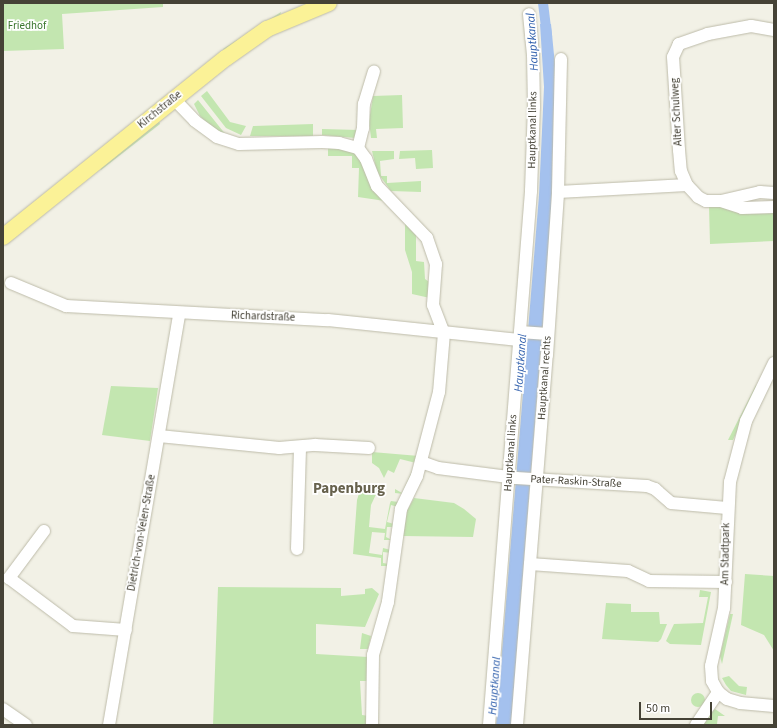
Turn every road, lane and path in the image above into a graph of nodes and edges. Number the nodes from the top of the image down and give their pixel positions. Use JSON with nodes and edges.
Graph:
{"nodes":[{"id":1,"x":329,"y":3,"type":"edge"},
{"id":2,"x":529,"y":14,"type":"dead end"},
{"id":3,"x":774,"y":30,"type":"edge"},
{"id":4,"x":561,"y":59,"type":"dead end"},
{"id":5,"x":374,"y":72,"type":"dead end"},
{"id":6,"x":174,"y":99,"type":"junction"},
{"id":7,"x":358,"y":148,"type":"junction"},
{"id":8,"x":687,"y":184,"type":"junction"},
{"id":9,"x":558,"y":192,"type":"junction"},
{"id":10,"x":774,"y":193,"type":"edge"},
{"id":11,"x":721,"y":201,"type":"junction"},
{"id":12,"x":774,"y":206,"type":"edge"},
{"id":13,"x":3,"y":236,"type":"edge"},
{"id":14,"x":11,"y":283,"type":"dead end"},
{"id":15,"x":179,"y":314,"type":"junction"},
{"id":16,"x":444,"y":333,"type":"junction"},
{"id":17,"x":522,"y":334,"type":"junction"},
{"id":18,"x":547,"y":334,"type":"junction"},
{"id":19,"x":774,"y":363,"type":"edge"},
{"id":20,"x":159,"y":436,"type":"junction"},
{"id":21,"x":300,"y":448,"type":"junction"},
{"id":22,"x":369,"y":448,"type":"dead end"},
{"id":23,"x":421,"y":462,"type":"junction"},
{"id":24,"x":513,"y":478,"type":"junction"},
{"id":25,"x":534,"y":480,"type":"junction"},
{"id":26,"x":727,"y":508,"type":"junction"},
{"id":27,"x":44,"y":531,"type":"dead end"},
{"id":28,"x":297,"y":548,"type":"dead end"},
{"id":29,"x":530,"y":564,"type":"junction"},
{"id":30,"x":726,"y":582,"type":"junction"},
{"id":31,"x":126,"y":630,"type":"junction"},
{"id":32,"x":718,"y":692,"type":"junction"},
{"id":33,"x":774,"y":706,"type":"edge"},
{"id":34,"x":3,"y":709,"type":"edge"},
{"id":35,"x":26,"y":725,"type":"edge"},
{"id":36,"x":109,"y":725,"type":"edge"},
{"id":37,"x":372,"y":725,"type":"edge"},
{"id":38,"x":489,"y":725,"type":"edge"},
{"id":39,"x":517,"y":725,"type":"edge"},
{"id":40,"x":696,"y":725,"type":"edge"}],
"edges":[{"from":1,"to":6,"type":"main road","name":"Kirchstraße"},
{"from":2,"to":17,"type":"street","name":"Hauptkanal links"},
{"from":3,"to":8,"type":"street","name":"Alter Schulweg"},
{"from":4,"to":9,"type":"street","name":"Hauptkanal rechts"},
{"from":5,"to":7,"type":"street"},
{"from":6,"to":7,"type":"street"},
{"from":6,"to":13,"type":"main road","name":"Kirchstraße"},
{"from":7,"to":16,"type":"street"},
{"from":8,"to":9,"type":"street"},
{"from":8,"to":11,"type":"street","name":"Alter Schulweg"},
{"from":9,"to":18,"type":"street","name":"Hauptkanal rechts"},
{"from":10,"to":11,"type":"street"},
{"from":11,"to":12,"type":"street","name":"Alter Schulweg"},
{"from":14,"to":15,"type":"street","name":"Richardstraße"},
{"from":15,"to":16,"type":"street","name":"Richardstraße"},
{"from":15,"to":20,"type":"street","name":"Dietrich-von-Velen-Straße"},
{"from":16,"to":17,"type":"street","name":"Richardstraße"},
{"from":16,"to":23,"type":"street"},
{"from":17,"to":18,"type":"street","name":"Richardstraße"},
{"from":17,"to":24,"type":"street","name":"Hauptkanal links"},
{"from":18,"to":25,"type":"street","name":"Hauptkanal rechts"},
{"from":19,"to":26,"type":"street","name":"Am Stadtpark"},
{"from":20,"to":21,"type":"street"},
{"from":20,"to":31,"type":"street","name":"Dietrich-von-Velen-Straße"},
{"from":21,"to":22,"type":"street"},
{"from":21,"to":28,"type":"street"},
{"from":23,"to":24,"type":"street","name":"Pater-Raskin-Straße"},
{"from":23,"to":37,"type":"street"},
{"from":24,"to":25,"type":"street","name":"Pater-Raskin-Straße"},
{"from":24,"to":38,"type":"street","name":"Hauptkanal links"},
{"from":25,"to":26,"type":"street","name":"Pater-Raskin-Straße"},
{"from":25,"to":29,"type":"street","name":"Hauptkanal rechts"},
{"from":26,"to":30,"type":"street","name":"Am Stadtpark"},
{"from":27,"to":31,"type":"street"},
{"from":29,"to":30,"type":"street"},
{"from":29,"to":39,"type":"street","name":"Hauptkanal rechts"},
{"from":30,"to":32,"type":"street","name":"Am Stadtpark"},
{"from":31,"to":36,"type":"street","name":"Dietrich-von-Velen-Straße"},
{"from":32,"to":33,"type":"street"},
{"from":32,"to":40,"type":"street"},
{"from":34,"to":35,"type":"street"}]}
